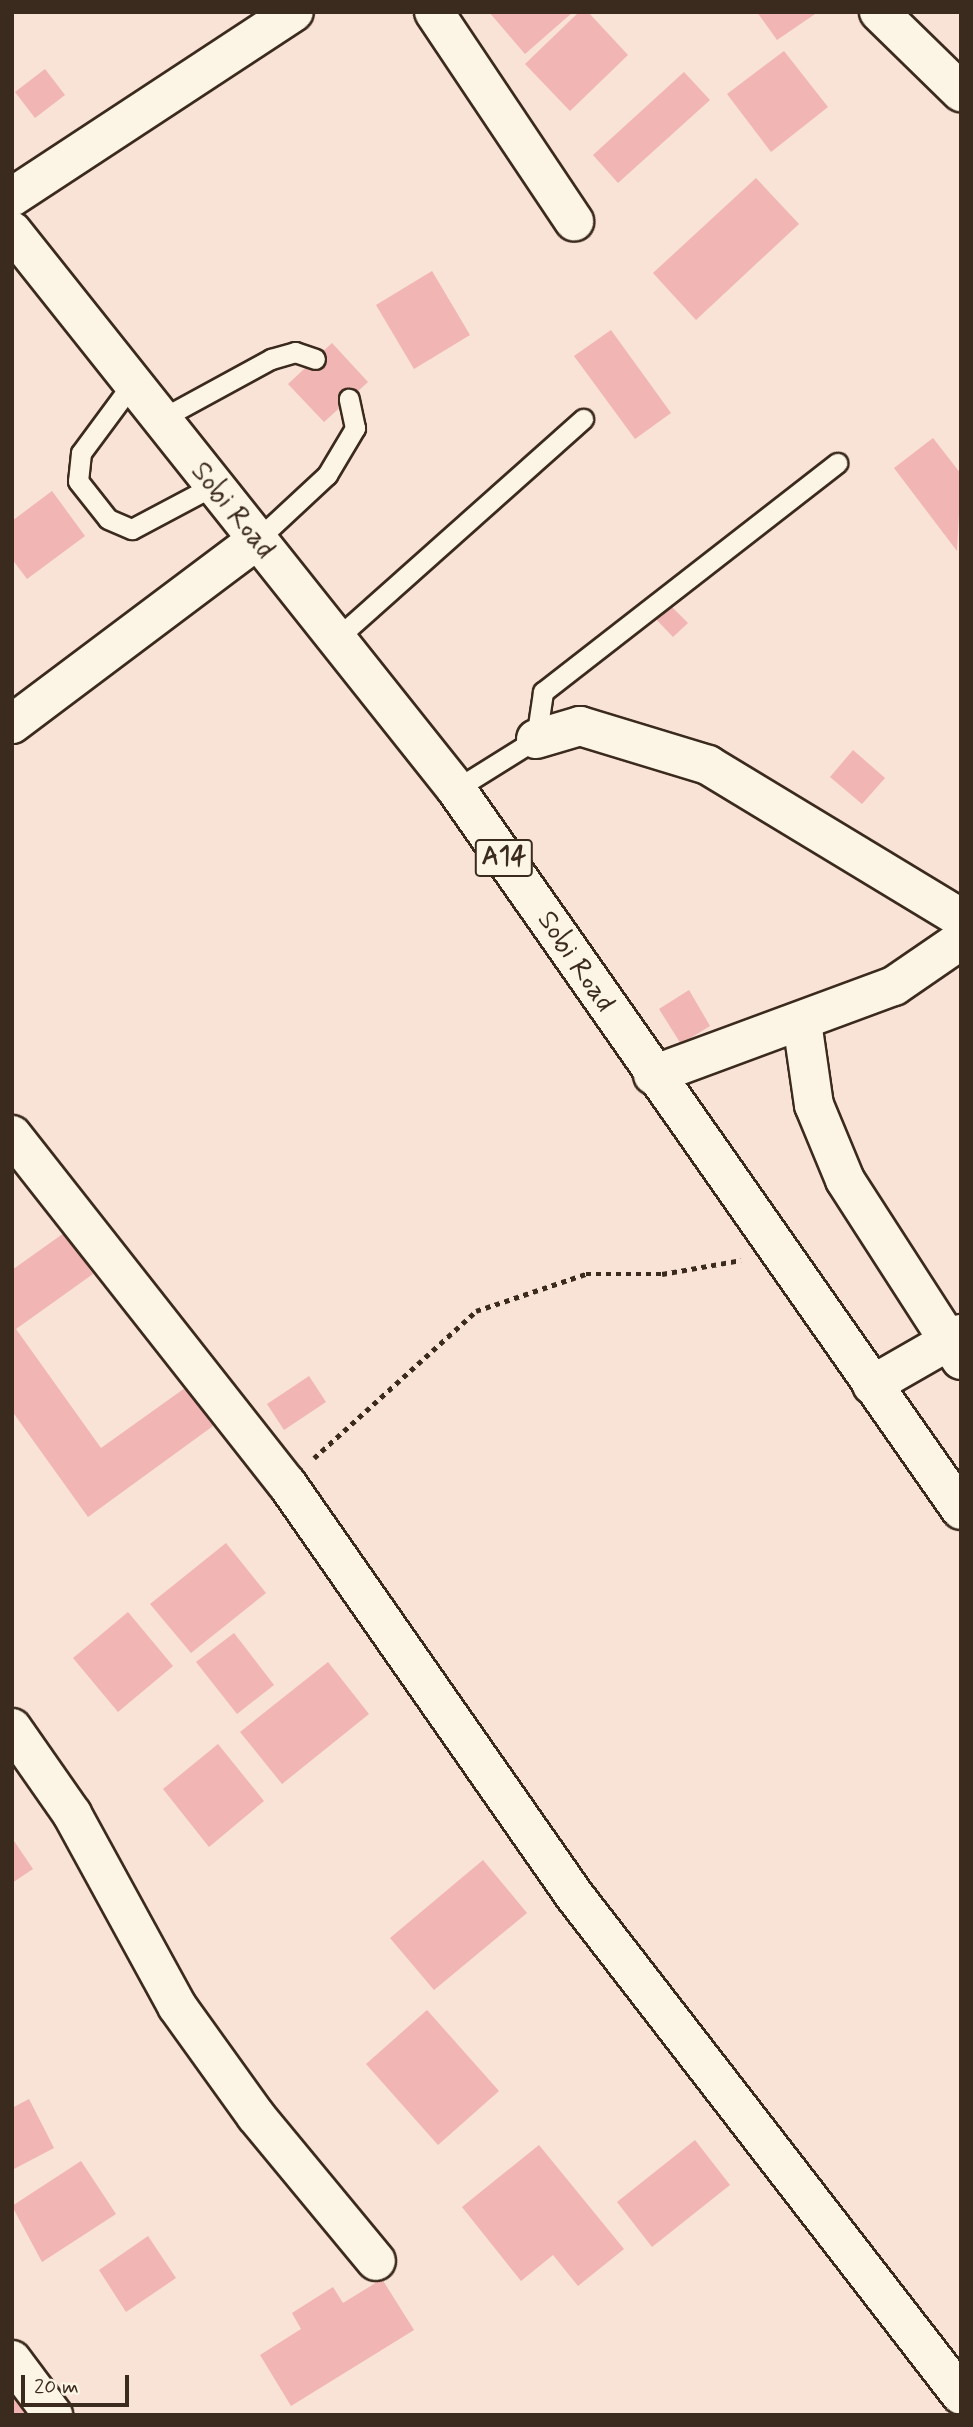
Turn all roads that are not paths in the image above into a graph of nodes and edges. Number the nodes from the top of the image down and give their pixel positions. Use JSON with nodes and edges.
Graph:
{"nodes":[{"id":1,"x":294,"y":12,"type":"edge"},
{"id":2,"x":434,"y":12,"type":"edge"},
{"id":3,"x":879,"y":12,"type":"edge"},
{"id":4,"x":961,"y":92,"type":"edge"},
{"id":5,"x":12,"y":197,"type":"edge"},
{"id":6,"x":574,"y":221,"type":"dead end"},
{"id":7,"x":12,"y":231,"type":"edge"},
{"id":8,"x":315,"y":359,"type":"dead end"},
{"id":9,"x":132,"y":384,"type":"junction"},
{"id":10,"x":349,"y":400,"type":"dead end"},
{"id":11,"x":583,"y":419,"type":"dead end"},
{"id":12,"x":159,"y":420,"type":"junction"},
{"id":13,"x":837,"y":463,"type":"dead end"},
{"id":14,"x":213,"y":486,"type":"junction"},
{"id":15,"x":257,"y":540,"type":"junction"},
{"id":16,"x":336,"y":639,"type":"junction"},
{"id":17,"x":12,"y":724,"type":"edge"},
{"id":18,"x":536,"y":739,"type":"junction"},
{"id":19,"x":456,"y":789,"type":"junction"},
{"id":20,"x":961,"y":918,"type":"edge"},
{"id":21,"x":961,"y":940,"type":"edge"},
{"id":22,"x":802,"y":1022,"type":"junction"},
{"id":23,"x":653,"y":1075,"type":"junction"},
{"id":24,"x":12,"y":1135,"type":"edge"},
{"id":25,"x":956,"y":1345,"type":"edge"},
{"id":26,"x":872,"y":1385,"type":"junction"},
{"id":27,"x":961,"y":1510,"type":"edge"},
{"id":28,"x":12,"y":1728,"type":"edge"},
{"id":29,"x":376,"y":2261,"type":"dead end"},
{"id":30,"x":12,"y":2360,"type":"edge"},
{"id":31,"x":961,"y":2395,"type":"edge"},
{"id":32,"x":52,"y":2415,"type":"edge"}],
"edges":[{"from":1,"to":5,"type":"main road"},
{"from":2,"to":6,"type":"main road"},
{"from":3,"to":4,"type":"main road"},
{"from":7,"to":9,"type":"main road","name":"Sobi Road","number":"A14"},
{"from":8,"to":12,"type":"lane"},
{"from":9,"to":12,"type":"main road","name":"Sobi Road","number":"A14"},
{"from":9,"to":14,"type":"lane"},
{"from":10,"to":15,"type":"lane"},
{"from":11,"to":16,"type":"lane"},
{"from":12,"to":14,"type":"main road","name":"Sobi Road","number":"A14"},
{"from":13,"to":18,"type":"lane"},
{"from":14,"to":15,"type":"main road","name":"Sobi Road","number":"A14"},
{"from":15,"to":16,"type":"main road","name":"Sobi Road","number":"A14"},
{"from":15,"to":17,"type":"main road"},
{"from":16,"to":19,"type":"main road","name":"Sobi Road","number":"A14"},
{"from":18,"to":19,"type":"lane"},
{"from":18,"to":20,"type":"main road"},
{"from":19,"to":23,"type":"main road","name":"Sobi Road","number":"A14"},
{"from":21,"to":22,"type":"main road"},
{"from":22,"to":23,"type":"main road"},
{"from":22,"to":25,"type":"main road"},
{"from":23,"to":26,"type":"main road","name":"Sobi Road","number":"A14"},
{"from":24,"to":31,"type":"main road"},
{"from":25,"to":26,"type":"main road"},
{"from":26,"to":27,"type":"main road","name":"Sobi Road","number":"A14"},
{"from":28,"to":29,"type":"main road"},
{"from":30,"to":32,"type":"main road"}]}
